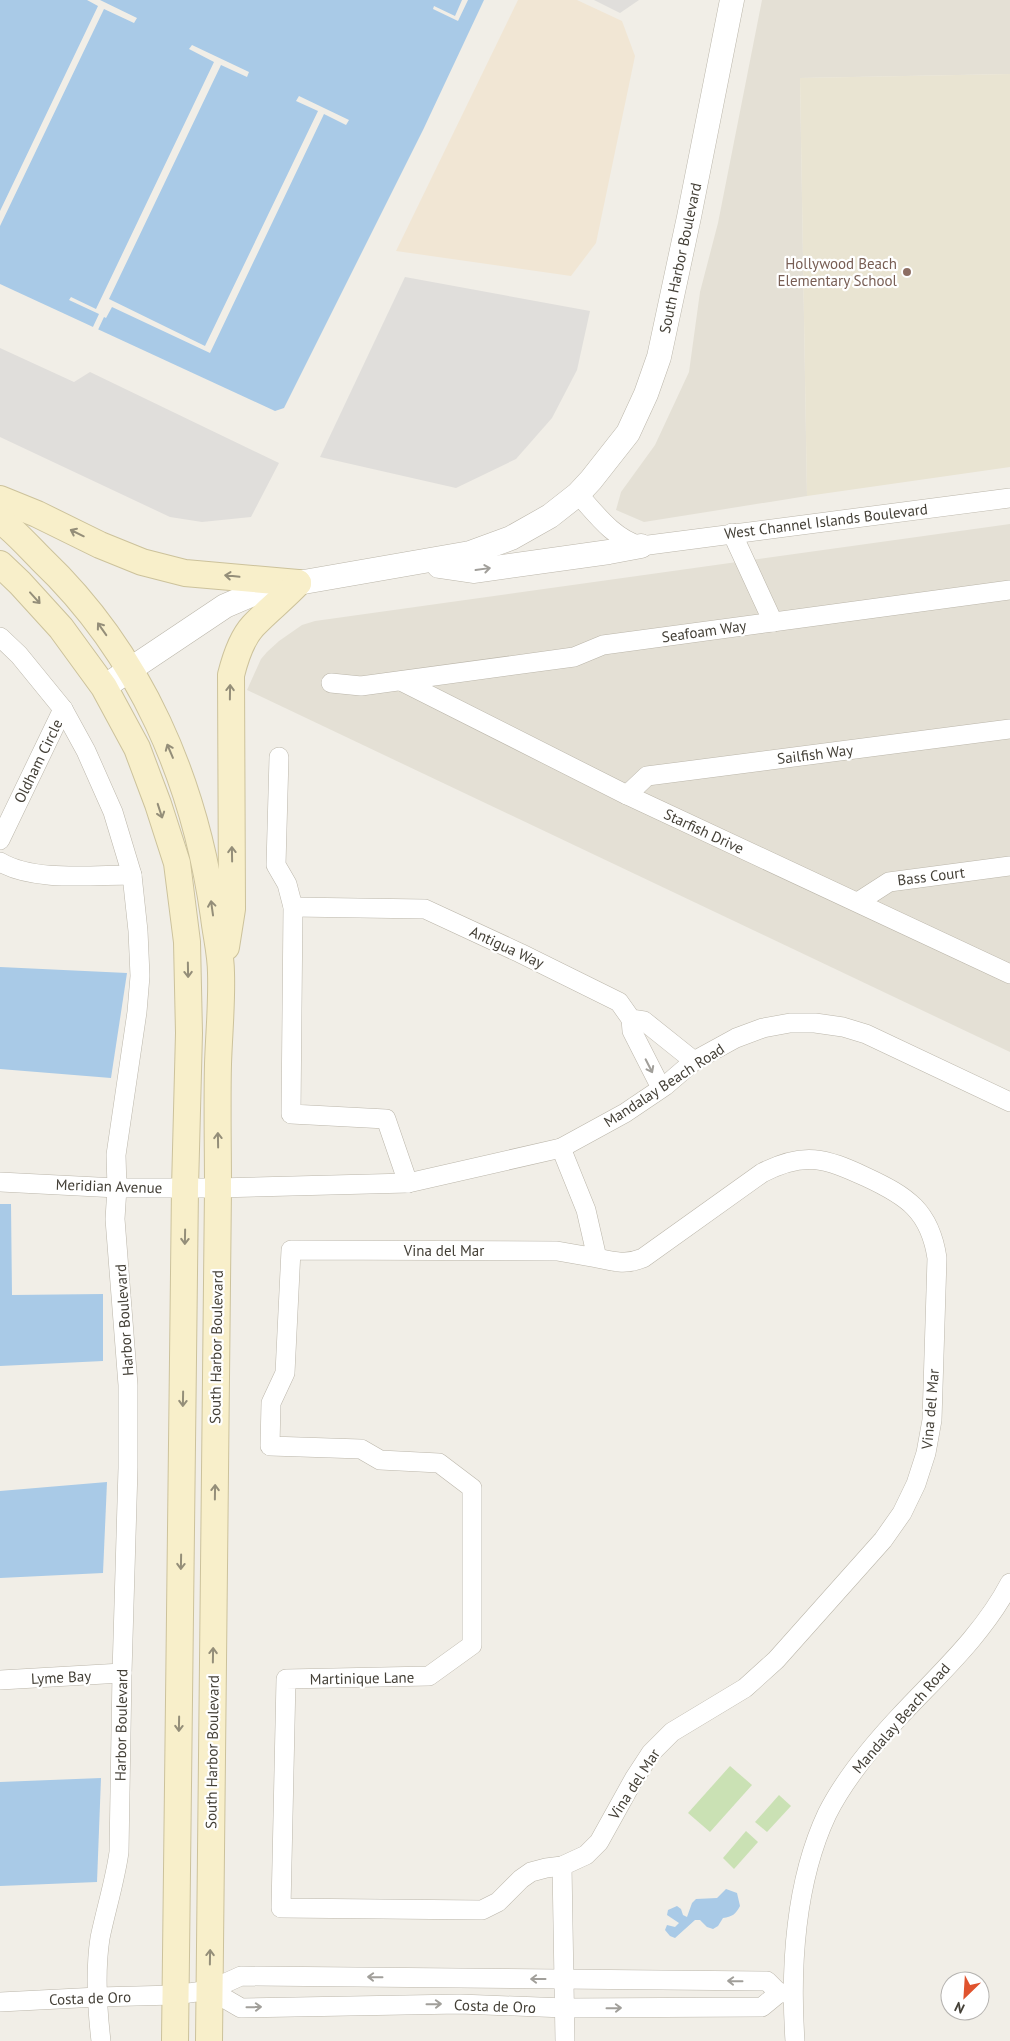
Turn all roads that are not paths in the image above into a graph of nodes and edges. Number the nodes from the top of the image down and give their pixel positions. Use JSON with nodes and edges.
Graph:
{"nodes":[{"id":1,"x":732,"y":0,"type":"edge"},
{"id":2,"x":578,"y":494,"type":"junction"},
{"id":3,"x":1010,"y":498,"type":"edge"},
{"id":4,"x":0,"y":499,"type":"edge"},
{"id":5,"x":0,"y":520,"type":"edge"},
{"id":6,"x":732,"y":533,"type":"junction"},
{"id":7,"x":642,"y":546,"type":"junction"},
{"id":8,"x":0,"y":564,"type":"edge"},
{"id":9,"x":417,"y":564,"type":"junction"},
{"id":10,"x":298,"y":583,"type":"junction"},
{"id":11,"x":1010,"y":590,"type":"edge"},
{"id":12,"x":773,"y":622,"type":"junction"},
{"id":13,"x":0,"y":637,"type":"edge"},
{"id":14,"x":130,"y":669,"type":"junction"},
{"id":15,"x":401,"y":681,"type":"junction"},
{"id":16,"x":331,"y":683,"type":"dead end"},
{"id":17,"x":104,"y":687,"type":"junction"},
{"id":18,"x":63,"y":709,"type":"junction"},
{"id":19,"x":1010,"y":729,"type":"edge"},
{"id":20,"x":279,"y":757,"type":"dead end"},
{"id":21,"x":627,"y":795,"type":"junction"},
{"id":22,"x":0,"y":840,"type":"edge"},
{"id":23,"x":0,"y":862,"type":"edge"},
{"id":24,"x":1010,"y":866,"type":"edge"},
{"id":25,"x":132,"y":875,"type":"junction"},
{"id":26,"x":858,"y":902,"type":"junction"},
{"id":27,"x":293,"y":907,"type":"junction"},
{"id":28,"x":221,"y":972,"type":"junction"},
{"id":29,"x":1010,"y":974,"type":"edge"},
{"id":30,"x":632,"y":1019,"type":"junction"},
{"id":31,"x":655,"y":1031,"type":"junction"},
{"id":32,"x":638,"y":1043,"type":"junction"},
{"id":33,"x":694,"y":1061,"type":"junction"},
{"id":34,"x":661,"y":1088,"type":"junction"},
{"id":35,"x":1010,"y":1102,"type":"edge"},
{"id":36,"x":560,"y":1148,"type":"junction"},
{"id":37,"x":0,"y":1182,"type":"edge"},
{"id":38,"x":408,"y":1183,"type":"junction"},
{"id":39,"x":117,"y":1188,"type":"junction"},
{"id":40,"x":185,"y":1188,"type":"junction"},
{"id":41,"x":218,"y":1188,"type":"junction"},
{"id":42,"x":291,"y":1250,"type":"joint"},
{"id":43,"x":597,"y":1258,"type":"junction"},
{"id":44,"x":1010,"y":1583,"type":"edge"},
{"id":45,"x":122,"y":1674,"type":"junction"},
{"id":46,"x":0,"y":1680,"type":"edge"},
{"id":47,"x":562,"y":1866,"type":"junction"},
{"id":48,"x":564,"y":1979,"type":"junction"},
{"id":49,"x":210,"y":1990,"type":"junction"},
{"id":50,"x":786,"y":1993,"type":"junction"},
{"id":51,"x":175,"y":1995,"type":"junction"},
{"id":52,"x":98,"y":1996,"type":"junction"},
{"id":53,"x":0,"y":2002,"type":"edge"},
{"id":54,"x":565,"y":2008,"type":"junction"},
{"id":55,"x":101,"y":2041,"type":"edge"},
{"id":56,"x":175,"y":2041,"type":"edge"},
{"id":57,"x":209,"y":2041,"type":"edge"},
{"id":58,"x":565,"y":2041,"type":"edge"},
{"id":59,"x":795,"y":2041,"type":"edge"}],
"edges":[{"from":1,"to":2,"type":"street","name":"South Harbor Boulevard"},
{"from":2,"to":7,"type":"street"},
{"from":2,"to":9,"type":"street","name":"West Channel Islands Boulevard"},
{"from":3,"to":6,"type":"street","name":"West Channel Islands Boulevard"},
{"from":10,"to":4,"type":"main road","one_way":true},
{"from":14,"to":5,"type":"main road","one_way":true},
{"from":6,"to":7,"type":"street","name":"West Channel Islands Boulevard"},
{"from":6,"to":12,"type":"street"},
{"from":9,"to":7,"type":"street","name":"West Channel Islands Boulevard","one_way":true},
{"from":8,"to":17,"type":"main road","one_way":true},
{"from":9,"to":10,"type":"street","name":"West Channel Islands Boulevard"},
{"from":10,"to":14,"type":"street","name":"West Channel Islands Boulevard"},
{"from":28,"to":10,"type":"main road","one_way":true},
{"from":11,"to":12,"type":"street","name":"Seafoam Way"},
{"from":12,"to":15,"type":"street","name":"Seafoam Way"},
{"from":13,"to":18,"type":"street","name":"Harbor Boulevard"},
{"from":14,"to":17,"type":"street","name":"West Channel Islands Boulevard"},
{"from":28,"to":14,"type":"main road","name":"South Harbor Boulevard","one_way":true},
{"from":15,"to":16,"type":"street","name":"Seafoam Way"},
{"from":15,"to":21,"type":"street","name":"Starfish Drive"},
{"from":17,"to":40,"type":"main road","one_way":true},
{"from":18,"to":22,"type":"street","name":"Oldham Circle"},
{"from":18,"to":25,"type":"street","name":"Harbor Boulevard"},
{"from":19,"to":21,"type":"street","name":"Sailfish Way"},
{"from":20,"to":27,"type":"street"},
{"from":21,"to":26,"type":"street","name":"Starfish Drive"},
{"from":23,"to":25,"type":"street"},
{"from":24,"to":26,"type":"street","name":"Bass Court"},
{"from":25,"to":39,"type":"street","name":"Harbor Boulevard"},
{"from":26,"to":29,"type":"street","name":"Starfish Drive"},
{"from":27,"to":30,"type":"street","name":"Antigua Way"},
{"from":27,"to":38,"type":"street"},
{"from":41,"to":28,"type":"main road","name":"South Harbor Boulevard","one_way":true},
{"from":30,"to":31,"type":"street","name":"Antigua Way"},
{"from":30,"to":32,"type":"street"},
{"from":31,"to":32,"type":"street"},
{"from":31,"to":33,"type":"street","name":"Antigua Way"},
{"from":32,"to":34,"type":"street","one_way":true},
{"from":33,"to":34,"type":"street","name":"Mandalay Beach Road"},
{"from":33,"to":35,"type":"street","name":"Mandalay Beach Road"},
{"from":34,"to":36,"type":"street","name":"Mandalay Beach Road"},
{"from":36,"to":38,"type":"street","name":"Mandalay Beach Road"},
{"from":36,"to":43,"type":"street"},
{"from":37,"to":39,"type":"street","name":"Meridian Avenue"},
{"from":38,"to":41,"type":"street","name":"Mandalay Beach Road"},
{"from":39,"to":40,"type":"street","name":"Meridian Avenue"},
{"from":39,"to":45,"type":"street","name":"Harbor Boulevard"},
{"from":40,"to":41,"type":"street","name":"Meridian Avenue"},
{"from":40,"to":51,"type":"main road","one_way":true},
{"from":49,"to":41,"type":"main road","name":"South Harbor Boulevard","one_way":true},
{"from":42,"to":43,"type":"street","name":"Vina del Mar"},
{"from":42,"to":47,"type":"street","name":"Martinique Lane"},
{"from":43,"to":47,"type":"street","name":"Vina del Mar"},
{"from":44,"to":50,"type":"street","name":"Mandalay Beach Road"},
{"from":45,"to":46,"type":"street","name":"Lyme Bay"},
{"from":45,"to":52,"type":"street","name":"Harbor Boulevard"},
{"from":47,"to":48,"type":"street"},
{"from":48,"to":49,"type":"street","name":"Costa de Oro","one_way":true},
{"from":50,"to":48,"type":"street","name":"Costa de Oro","one_way":true},
{"from":48,"to":54,"type":"street"},
{"from":49,"to":51,"type":"street","name":"Costa de Oro"},
{"from":49,"to":54,"type":"street","name":"Costa de Oro","one_way":true},
{"from":49,"to":57,"type":"main road","name":"South Harbor Boulevard"},
{"from":54,"to":50,"type":"street","name":"Costa de Oro","one_way":true},
{"from":50,"to":59,"type":"street","name":"Mandalay Beach Road"},
{"from":51,"to":52,"type":"street","name":"Costa de Oro"},
{"from":51,"to":56,"type":"main road"},
{"from":52,"to":53,"type":"street","name":"Costa de Oro"},
{"from":52,"to":55,"type":"street","name":"Harbor Boulevard"},
{"from":54,"to":58,"type":"street"}]}
